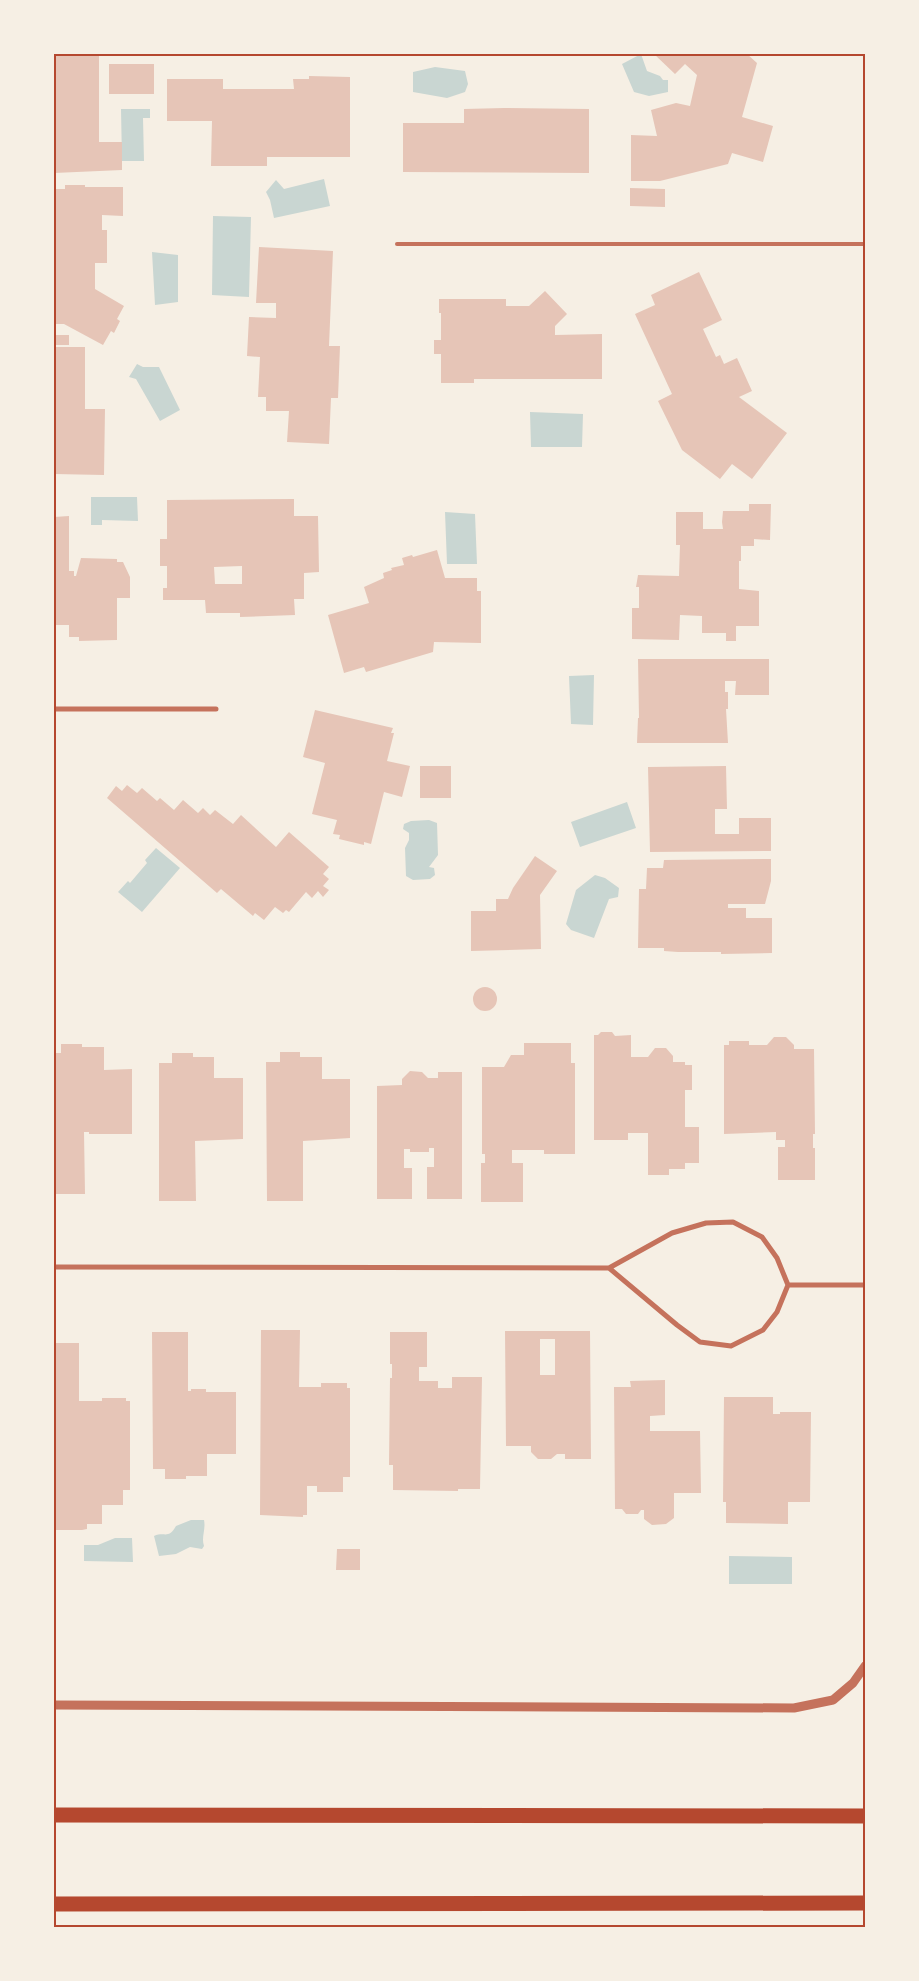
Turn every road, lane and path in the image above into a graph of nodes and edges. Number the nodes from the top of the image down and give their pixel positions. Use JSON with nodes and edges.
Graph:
{"nodes":[{"id":1,"x":397,"y":244,"type":"dead end"},
{"id":2,"x":865,"y":244,"type":"edge"},
{"id":3,"x":54,"y":709,"type":"edge"},
{"id":4,"x":216,"y":709,"type":"dead end"},
{"id":5,"x":54,"y":1267,"type":"edge"},
{"id":6,"x":609,"y":1268,"type":"junction"},
{"id":7,"x":788,"y":1285,"type":"junction"},
{"id":8,"x":865,"y":1285,"type":"edge"},
{"id":9,"x":865,"y":1666,"type":"edge"},
{"id":10,"x":54,"y":1705,"type":"edge"},
{"id":11,"x":54,"y":1815,"type":"edge"},
{"id":12,"x":865,"y":1816,"type":"edge"},
{"id":13,"x":865,"y":1903,"type":"edge"},
{"id":14,"x":54,"y":1904,"type":"edge"}],
"edges":[{"from":1,"to":2,"type":"lane"},
{"from":3,"to":4,"type":"street"},
{"from":5,"to":6,"type":"street"},
{"from":6,"to":7,"type":"street"},
{"from":6,"to":7,"type":"street"},
{"from":7,"to":8,"type":"street"},
{"from":9,"to":10,"type":"street"},
{"from":11,"to":12,"type":"highway"},
{"from":13,"to":14,"type":"highway"}]}
